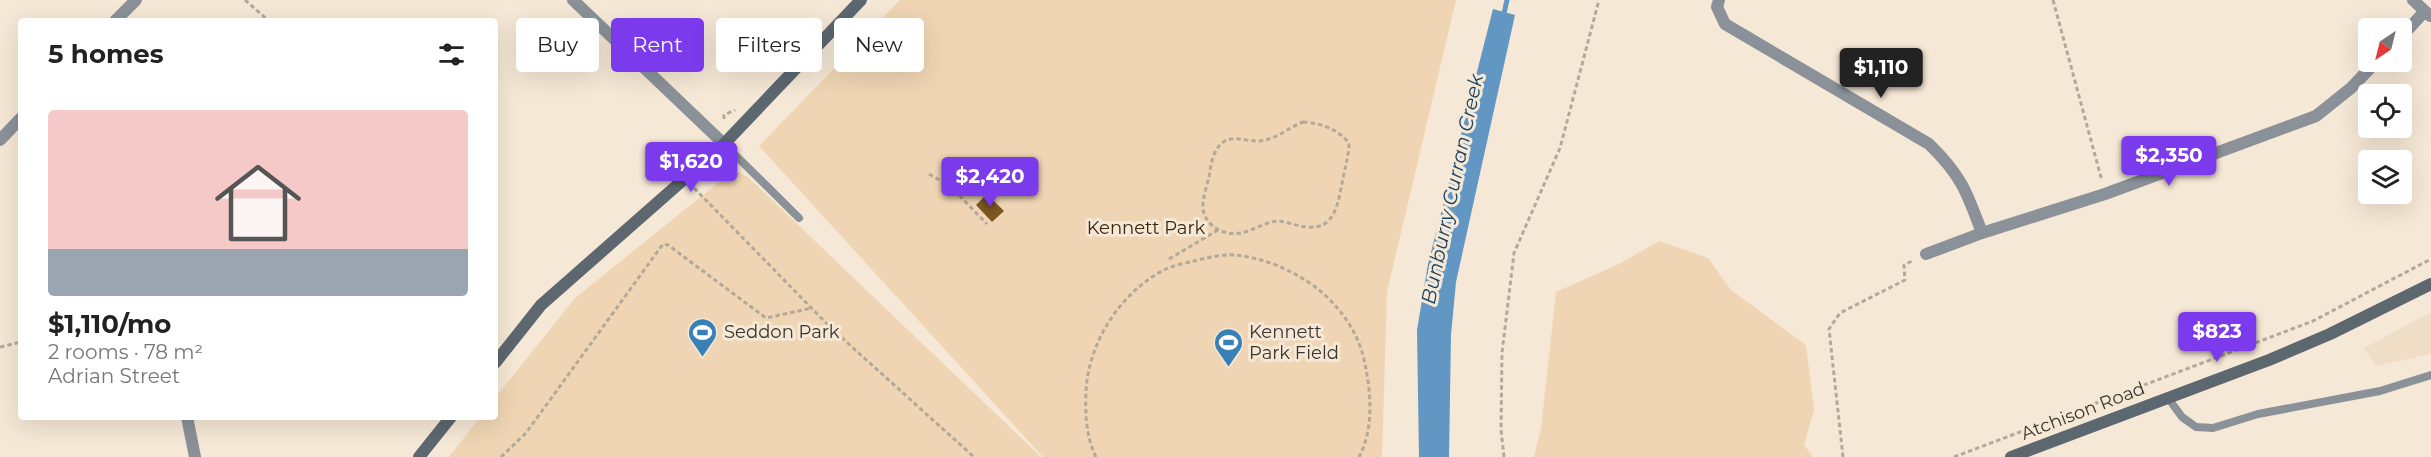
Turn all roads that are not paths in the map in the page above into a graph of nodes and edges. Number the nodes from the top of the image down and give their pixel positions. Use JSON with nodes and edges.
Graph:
{"nodes":[{"id":1,"x":136,"y":0,"type":"edge"},
{"id":2,"x":573,"y":0,"type":"edge"},
{"id":3,"x":861,"y":0,"type":"edge"},
{"id":4,"x":1719,"y":0,"type":"edge"},
{"id":5,"x":2414,"y":0,"type":"edge"},
{"id":6,"x":2428,"y":14,"type":"edge"},
{"id":7,"x":118,"y":18,"type":"edge"},
{"id":8,"x":2412,"y":28,"type":"edge"},
{"id":9,"x":2366,"y":72,"type":"edge"},
{"id":10,"x":18,"y":121,"type":"edge"},
{"id":11,"x":0,"y":140,"type":"edge"},
{"id":12,"x":724,"y":144,"type":"junction"},
{"id":13,"x":799,"y":218,"type":"dead end"},
{"id":14,"x":1982,"y":232,"type":"junction"},
{"id":15,"x":1926,"y":254,"type":"road end"},
{"id":16,"x":2431,"y":284,"type":"edge"},
{"id":17,"x":498,"y":359,"type":"edge"},
{"id":18,"x":2431,"y":375,"type":"edge"},
{"id":19,"x":2168,"y":398,"type":"junction"},
{"id":20,"x":188,"y":420,"type":"edge"},
{"id":21,"x":450,"y":420,"type":"edge"},
{"id":22,"x":195,"y":457,"type":"edge"},
{"id":23,"x":419,"y":457,"type":"edge"},
{"id":24,"x":2011,"y":457,"type":"edge"}],
"edges":[{"from":1,"to":7,"type":"street"},
{"from":2,"to":12,"type":"street"},
{"from":3,"to":12,"type":"street"},
{"from":4,"to":14,"type":"street"},
{"from":5,"to":6,"type":"street"},
{"from":6,"to":8,"type":"street"},
{"from":9,"to":14,"type":"street"},
{"from":10,"to":11,"type":"street"},
{"from":12,"to":13,"type":"lane"},
{"from":12,"to":17,"type":"street"},
{"from":14,"to":15,"type":"street"},
{"from":16,"to":19,"type":"street","name":"Atchison Road"},
{"from":18,"to":19,"type":"lane"},
{"from":19,"to":24,"type":"street","name":"Atchison Road"},
{"from":20,"to":22,"type":"street"},
{"from":21,"to":23,"type":"street"}]}
